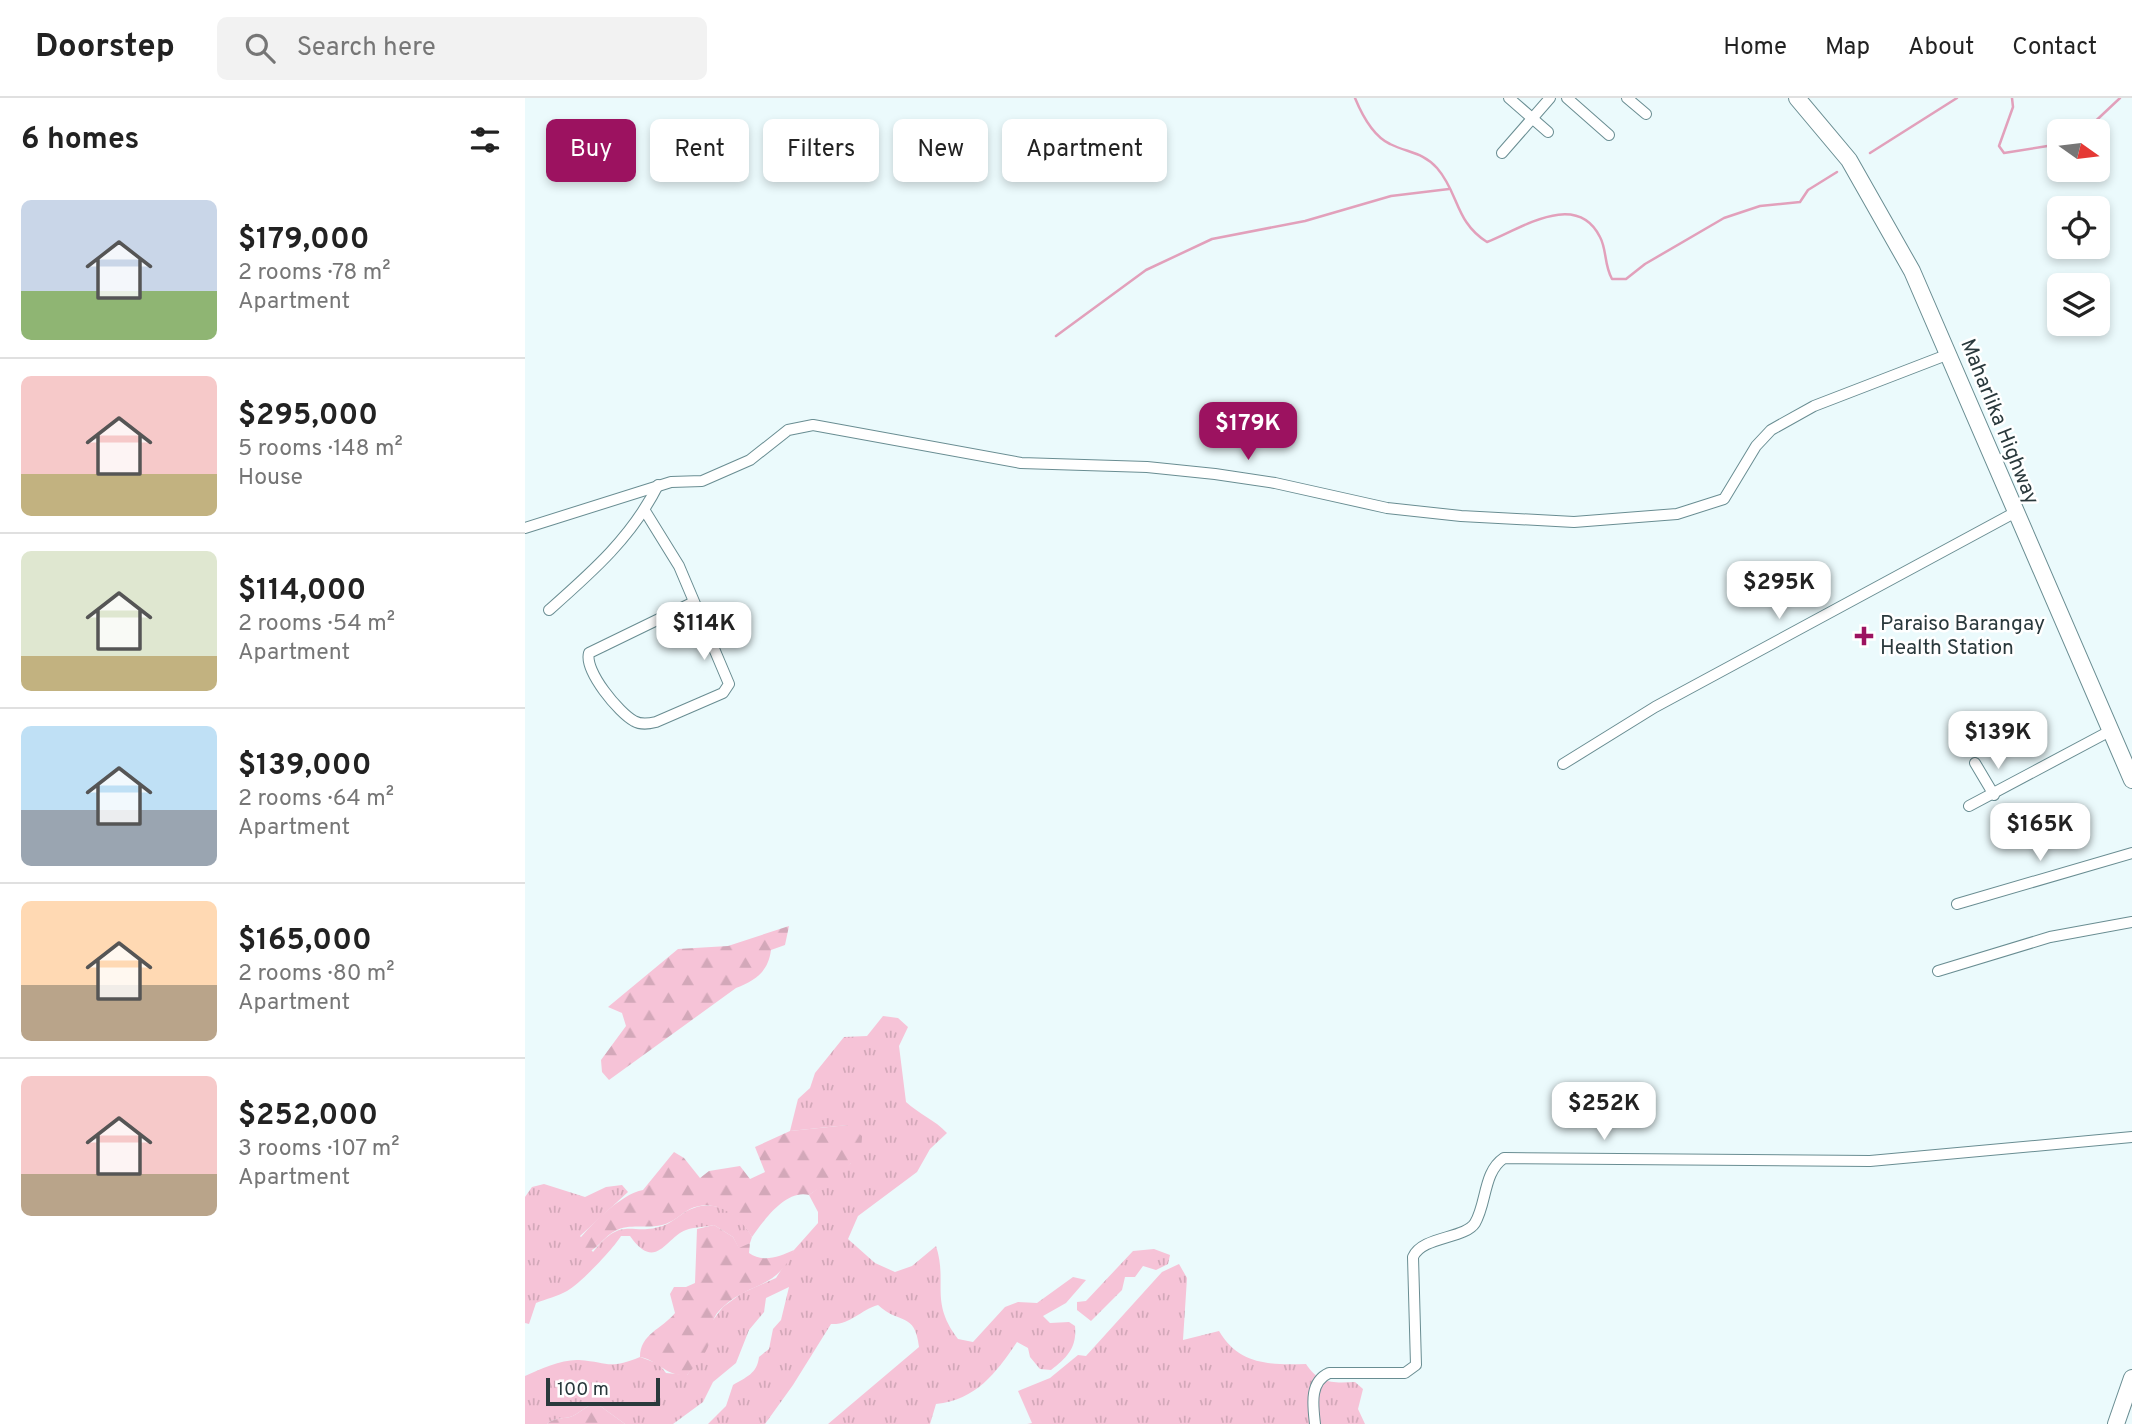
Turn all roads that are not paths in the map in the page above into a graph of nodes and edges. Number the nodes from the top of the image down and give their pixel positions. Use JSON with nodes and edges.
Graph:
{"nodes":[{"id":1,"x":1509,"y":98,"type":"edge"},
{"id":2,"x":1550,"y":98,"type":"edge"},
{"id":3,"x":1567,"y":98,"type":"edge"},
{"id":4,"x":1627,"y":98,"type":"edge"},
{"id":5,"x":1797,"y":98,"type":"edge"},
{"id":6,"x":1646,"y":114,"type":"dead end"},
{"id":7,"x":1534,"y":118,"type":"junction"},
{"id":8,"x":1548,"y":132,"type":"dead end"},
{"id":9,"x":1609,"y":135,"type":"dead end"},
{"id":10,"x":1502,"y":153,"type":"dead end"},
{"id":11,"x":1949,"y":354,"type":"junction"},
{"id":12,"x":658,"y":485,"type":"junction"},
{"id":13,"x":645,"y":511,"type":"junction"},
{"id":14,"x":2014,"y":513,"type":"junction"},
{"id":15,"x":525,"y":528,"type":"edge"},
{"id":16,"x":694,"y":602,"type":"junction"},
{"id":17,"x":549,"y":610,"type":"dead end"},
{"id":18,"x":2110,"y":731,"type":"junction"},
{"id":19,"x":1975,"y":763,"type":"dead end"},
{"id":20,"x":1563,"y":764,"type":"dead end"},
{"id":21,"x":2131,"y":774,"type":"edge"},
{"id":22,"x":1994,"y":795,"type":"junction"},
{"id":23,"x":1969,"y":806,"type":"dead end"},
{"id":24,"x":2132,"y":853,"type":"edge"},
{"id":25,"x":1957,"y":904,"type":"dead end"},
{"id":26,"x":2132,"y":922,"type":"edge"},
{"id":27,"x":1938,"y":971,"type":"dead end"},
{"id":28,"x":2132,"y":1137,"type":"edge"},
{"id":29,"x":2132,"y":1378,"type":"edge"},
{"id":30,"x":1315,"y":1424,"type":"edge"},
{"id":31,"x":2116,"y":1424,"type":"edge"}],
"edges":[{"from":1,"to":7,"type":"street"},
{"from":2,"to":7,"type":"street"},
{"from":3,"to":9,"type":"street"},
{"from":4,"to":6,"type":"street"},
{"from":5,"to":11,"type":"highway","name":"Maharlika Highway"},
{"from":7,"to":8,"type":"street"},
{"from":7,"to":10,"type":"street"},
{"from":11,"to":12,"type":"street"},
{"from":11,"to":14,"type":"highway","name":"Maharlika Highway"},
{"from":12,"to":13,"type":"street"},
{"from":12,"to":15,"type":"street"},
{"from":13,"to":16,"type":"street"},
{"from":13,"to":17,"type":"street"},
{"from":14,"to":18,"type":"highway","name":"Maharlika Highway"},
{"from":14,"to":20,"type":"street"},
{"from":16,"to":16,"type":"street"},
{"from":18,"to":21,"type":"highway","name":"Maharlika Highway"},
{"from":18,"to":22,"type":"street"},
{"from":19,"to":22,"type":"street"},
{"from":22,"to":23,"type":"street"},
{"from":24,"to":25,"type":"street"},
{"from":26,"to":27,"type":"street"},
{"from":28,"to":30,"type":"street"},
{"from":29,"to":31,"type":"highway"}]}
